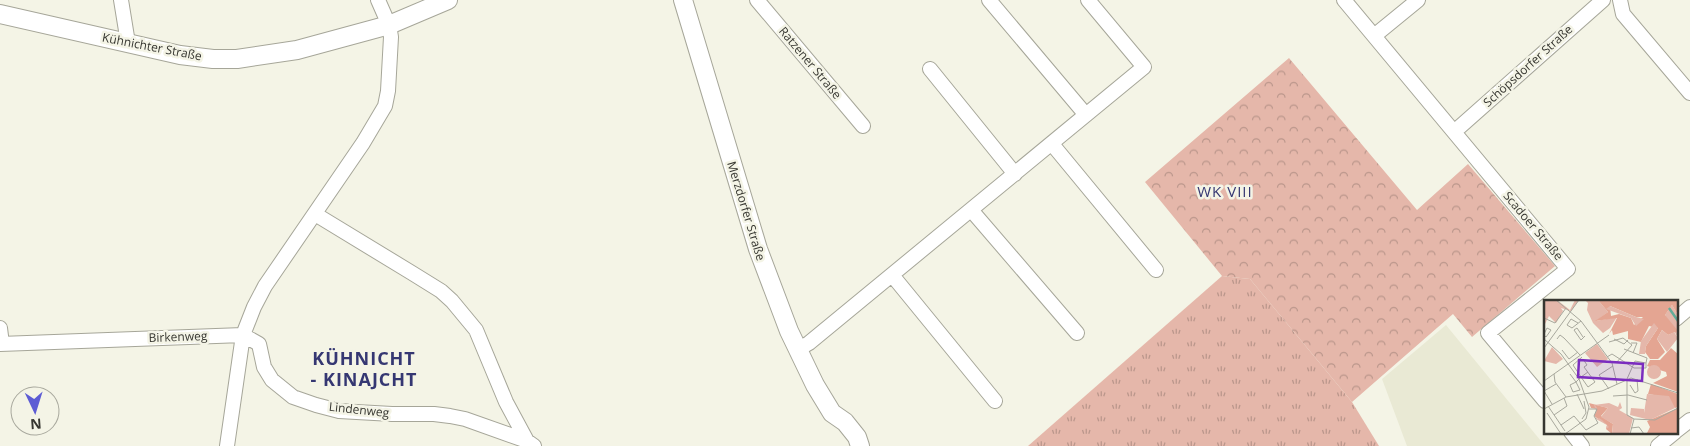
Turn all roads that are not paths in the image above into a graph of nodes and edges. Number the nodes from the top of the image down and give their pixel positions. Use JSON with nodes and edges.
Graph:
{"nodes":[{"id":1,"x":121,"y":0,"type":"edge"},
{"id":2,"x":378,"y":0,"type":"edge"},
{"id":3,"x":448,"y":0,"type":"edge"},
{"id":4,"x":683,"y":0,"type":"edge"},
{"id":5,"x":757,"y":0,"type":"edge"},
{"id":6,"x":989,"y":0,"type":"edge"},
{"id":7,"x":1088,"y":0,"type":"edge"},
{"id":8,"x":1344,"y":0,"type":"edge"},
{"id":9,"x":1418,"y":0,"type":"edge"},
{"id":10,"x":1602,"y":0,"type":"edge"},
{"id":11,"x":1620,"y":0,"type":"edge"},
{"id":12,"x":0,"y":14,"type":"edge"},
{"id":13,"x":388,"y":25,"type":"junction"},
{"id":14,"x":1374,"y":36,"type":"junction"},
{"id":15,"x":128,"y":43,"type":"junction"},
{"id":16,"x":930,"y":69,"type":"dead end"},
{"id":17,"x":1690,"y":93,"type":"edge"},
{"id":18,"x":1086,"y":115,"type":"junction"},
{"id":19,"x":863,"y":126,"type":"dead end"},
{"id":20,"x":1454,"y":132,"type":"junction"},
{"id":21,"x":1052,"y":144,"type":"junction"},
{"id":22,"x":1015,"y":174,"type":"junction"},
{"id":23,"x":972,"y":211,"type":"junction"},
{"id":24,"x":315,"y":214,"type":"junction"},
{"id":25,"x":1156,"y":270,"type":"dead end"},
{"id":26,"x":892,"y":275,"type":"junction"},
{"id":27,"x":1690,"y":307,"type":"edge"},
{"id":28,"x":1678,"y":316,"type":"edge"},
{"id":29,"x":0,"y":328,"type":"edge"},
{"id":30,"x":1077,"y":333,"type":"dead end"},
{"id":31,"x":244,"y":335,"type":"junction"},
{"id":32,"x":1,"y":344,"type":"edge"},
{"id":33,"x":797,"y":350,"type":"junction"},
{"id":34,"x":1544,"y":399,"type":"edge"},
{"id":35,"x":996,"y":401,"type":"dead end"},
{"id":36,"x":510,"y":411,"type":"junction"},
{"id":37,"x":832,"y":413,"type":"junction"},
{"id":38,"x":1690,"y":420,"type":"edge"},
{"id":39,"x":494,"y":430,"type":"junction"},
{"id":40,"x":1678,"y":430,"type":"edge"},
{"id":41,"x":1573,"y":434,"type":"edge"},
{"id":42,"x":1673,"y":434,"type":"edge"},
{"id":43,"x":530,"y":443,"type":"edge"},
{"id":44,"x":226,"y":446,"type":"edge"},
{"id":45,"x":853,"y":446,"type":"edge"},
{"id":46,"x":860,"y":446,"type":"edge"},
{"id":47,"x":1582,"y":446,"type":"edge"},
{"id":48,"x":1658,"y":446,"type":"edge"}],
"edges":[{"from":1,"to":15,"type":"street"},
{"from":2,"to":13,"type":"street"},
{"from":3,"to":13,"type":"street","name":"Kühnichter Straße"},
{"from":4,"to":33,"type":"street","name":"Merzdorfer Straße"},
{"from":5,"to":19,"type":"street","name":"Ratzener Straße"},
{"from":6,"to":18,"type":"street"},
{"from":7,"to":18,"type":"street"},
{"from":8,"to":14,"type":"street"},
{"from":9,"to":14,"type":"street"},
{"from":10,"to":20,"type":"street","name":"Schöpsdorfer Straße"},
{"from":11,"to":17,"type":"street"},
{"from":12,"to":15,"type":"street","name":"Kühnichter Straße"},
{"from":13,"to":15,"type":"street","name":"Kühnichter Straße"},
{"from":13,"to":24,"type":"street"},
{"from":14,"to":20,"type":"street"},
{"from":16,"to":22,"type":"street"},
{"from":18,"to":21,"type":"street"},
{"from":20,"to":34,"type":"street","name":"Scadoer Straße"},
{"from":21,"to":22,"type":"street"},
{"from":21,"to":25,"type":"street"},
{"from":22,"to":23,"type":"street"},
{"from":23,"to":26,"type":"street"},
{"from":23,"to":30,"type":"street"},
{"from":24,"to":31,"type":"street"},
{"from":24,"to":36,"type":"street","name":"Lindenweg"},
{"from":26,"to":33,"type":"street"},
{"from":26,"to":35,"type":"street"},
{"from":27,"to":28,"type":"street"},
{"from":29,"to":32,"type":"street"},
{"from":31,"to":32,"type":"street","name":"Birkenweg"},
{"from":31,"to":39,"type":"street","name":"Lindenweg"},
{"from":31,"to":44,"type":"street"},
{"from":33,"to":37,"type":"street","name":"Merzdorfer Straße"},
{"from":36,"to":39,"type":"street"},
{"from":36,"to":43,"type":"street","name":"Lindenweg"},
{"from":37,"to":45,"type":"street","name":"Merzdorfer Straße"},
{"from":37,"to":46,"type":"street","name":"Merzdorfer Straße"},
{"from":38,"to":40,"type":"street"},
{"from":39,"to":43,"type":"street","name":"Lindenweg"},
{"from":41,"to":47,"type":"street"},
{"from":42,"to":48,"type":"street"}]}
